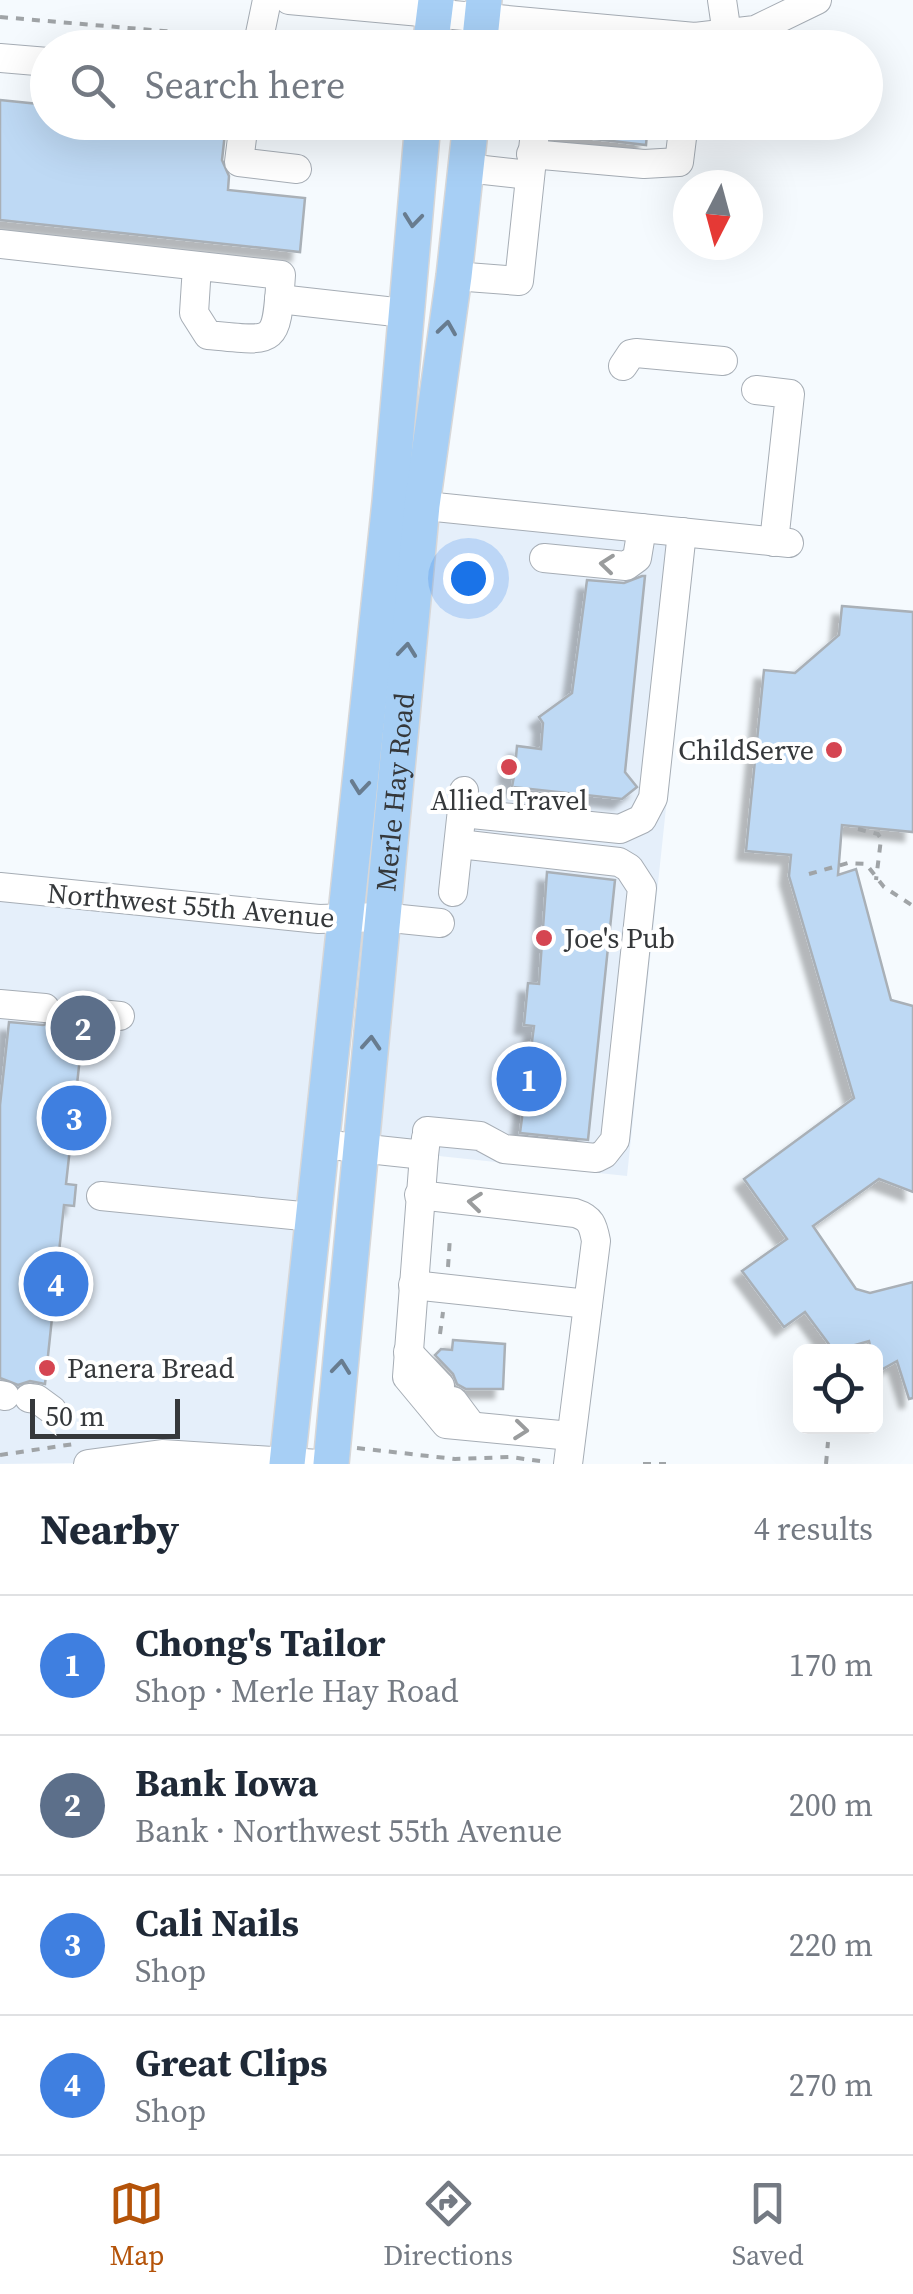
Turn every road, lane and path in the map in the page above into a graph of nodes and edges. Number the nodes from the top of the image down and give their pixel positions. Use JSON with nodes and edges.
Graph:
{"nodes":[{"id":1,"x":268,"y":0,"type":"edge"},
{"id":2,"x":290,"y":0,"type":"edge"},
{"id":3,"x":722,"y":0,"type":"edge"},
{"id":4,"x":818,"y":0,"type":"edge"},
{"id":5,"x":0,"y":17,"type":"edge"},
{"id":6,"x":434,"y":20,"type":"edge"},
{"id":7,"x":481,"y":22,"type":"edge"},
{"id":8,"x":124,"y":30,"type":"edge"},
{"id":9,"x":261,"y":30,"type":"edge"},
{"id":10,"x":566,"y":30,"type":"edge"},
{"id":11,"x":726,"y":30,"type":"edge"},
{"id":12,"x":755,"y":30,"type":"edge"},
{"id":13,"x":0,"y":58,"type":"edge"},
{"id":14,"x":30,"y":60,"type":"edge"},
{"id":15,"x":242,"y":140,"type":"edge"},
{"id":16,"x":421,"y":140,"type":"edge"},
{"id":17,"x":469,"y":140,"type":"edge"},
{"id":18,"x":533,"y":140,"type":"edge"},
{"id":19,"x":682,"y":140,"type":"edge"},
{"id":20,"x":530,"y":164,"type":"junction"},
{"id":21,"x":466,"y":168,"type":"junction"},
{"id":22,"x":297,"y":169,"type":"dead end"},
{"id":23,"x":0,"y":244,"type":"edge"},
{"id":24,"x":197,"y":266,"type":"junction"},
{"id":25,"x":454,"y":276,"type":"junction"},
{"id":26,"x":280,"y":299,"type":"junction"},
{"id":27,"x":404,"y":312,"type":"junction"},
{"id":28,"x":722,"y":361,"type":"dead end"},
{"id":29,"x":623,"y":366,"type":"dead end"},
{"id":30,"x":756,"y":390,"type":"dead end"},
{"id":31,"x":406,"y":504,"type":"junction"},
{"id":32,"x":550,"y":510,"type":"junction"},
{"id":33,"x":642,"y":528,"type":"junction"},
{"id":34,"x":682,"y":532,"type":"junction"},
{"id":35,"x":858,"y":830,"type":"dead end"},
{"id":36,"x":458,"y":844,"type":"junction"},
{"id":37,"x":810,"y":874,"type":"dead end"},
{"id":38,"x":876,"y":880,"type":"junction"},
{"id":39,"x":0,"y":887,"type":"edge"},
{"id":40,"x":453,"y":892,"type":"dead end"},
{"id":41,"x":913,"y":906,"type":"edge"},
{"id":42,"x":364,"y":918,"type":"junction"},
{"id":43,"x":440,"y":923,"type":"dead end"},
{"id":44,"x":0,"y":1004,"type":"edge"},
{"id":45,"x":120,"y":1016,"type":"dead end"},
{"id":46,"x":426,"y":1134,"type":"junction"},
{"id":47,"x":321,"y":1144,"type":"junction"},
{"id":48,"x":363,"y":1148,"type":"junction"},
{"id":49,"x":420,"y":1195,"type":"junction"},
{"id":50,"x":101,"y":1196,"type":"dead end"},
{"id":51,"x":312,"y":1217,"type":"junction"},
{"id":52,"x":412,"y":1284,"type":"junction"},
{"id":53,"x":588,"y":1304,"type":"junction"},
{"id":54,"x":407,"y":1351,"type":"junction"},
{"id":55,"x":471,"y":1425,"type":"junction"},
{"id":56,"x":828,"y":1442,"type":"dead end"},
{"id":57,"x":570,"y":1450,"type":"edge"},
{"id":58,"x":345,"y":1456,"type":"edge"},
{"id":59,"x":298,"y":1463,"type":"edge"},
{"id":60,"x":88,"y":1464,"type":"edge"},
{"id":61,"x":552,"y":1464,"type":"edge"},
{"id":62,"x":642,"y":1464,"type":"edge"},
{"id":63,"x":666,"y":1464,"type":"edge"},
{"id":64,"x":826,"y":1464,"type":"edge"}],
"edges":[{"from":1,"to":9,"type":"street"},
{"from":2,"to":6,"type":"street"},
{"from":3,"to":11,"type":"street"},
{"from":4,"to":12,"type":"street"},
{"from":5,"to":8,"type":"path"},
{"from":6,"to":7,"type":"street"},
{"from":7,"to":10,"type":"street"},
{"from":13,"to":14,"type":"street"},
{"from":15,"to":22,"type":"street"},
{"from":16,"to":27,"type":"main road","name":"Merle Hay Road","one_way":true},
{"from":17,"to":21,"type":"main road","name":"Merle Hay Road"},
{"from":18,"to":20,"type":"street"},
{"from":19,"to":20,"type":"street"},
{"from":20,"to":21,"type":"street"},
{"from":20,"to":25,"type":"street"},
{"from":21,"to":25,"type":"main road","name":"Merle Hay Road"},
{"from":23,"to":24,"type":"street"},
{"from":24,"to":26,"type":"street"},
{"from":24,"to":26,"type":"street"},
{"from":31,"to":25,"type":"main road","name":"Merle Hay Road","one_way":true},
{"from":26,"to":27,"type":"street"},
{"from":27,"to":31,"type":"main road","name":"Merle Hay Road"},
{"from":28,"to":29,"type":"street"},
{"from":30,"to":34,"type":"street"},
{"from":31,"to":32,"type":"street"},
{"from":31,"to":42,"type":"main road","name":"Merle Hay Road"},
{"from":32,"to":33,"type":"street"},
{"from":33,"to":32,"type":"street","one_way":true},
{"from":33,"to":34,"type":"street"},
{"from":34,"to":36,"type":"street"},
{"from":35,"to":38,"type":"path"},
{"from":36,"to":40,"type":"street"},
{"from":36,"to":46,"type":"street"},
{"from":37,"to":38,"type":"path"},
{"from":38,"to":41,"type":"path"},
{"from":39,"to":42,"type":"street","name":"Northwest 55th Avenue"},
{"from":42,"to":43,"type":"street","name":"Northwest 55th Avenue"},
{"from":42,"to":47,"type":"main road","name":"Merle Hay Road"},
{"from":48,"to":42,"type":"main road","name":"Merle Hay Road","one_way":true},
{"from":44,"to":45,"type":"street"},
{"from":46,"to":48,"type":"street"},
{"from":46,"to":49,"type":"street"},
{"from":47,"to":48,"type":"street"},
{"from":47,"to":51,"type":"main road","name":"Merle Hay Road"},
{"from":58,"to":48,"type":"main road","name":"Merle Hay Road","one_way":true},
{"from":49,"to":52,"type":"street"},
{"from":53,"to":49,"type":"street","one_way":true},
{"from":50,"to":51,"type":"street"},
{"from":51,"to":59,"type":"main road","name":"Merle Hay Road"},
{"from":52,"to":53,"type":"street"},
{"from":52,"to":54,"type":"street"},
{"from":53,"to":57,"type":"street"},
{"from":54,"to":55,"type":"street"},
{"from":54,"to":55,"type":"street"},
{"from":55,"to":57,"type":"street","one_way":true},
{"from":56,"to":64,"type":"path"},
{"from":58,"to":61,"type":"path"},
{"from":59,"to":60,"type":"street"},
{"from":62,"to":63,"type":"path"}]}
